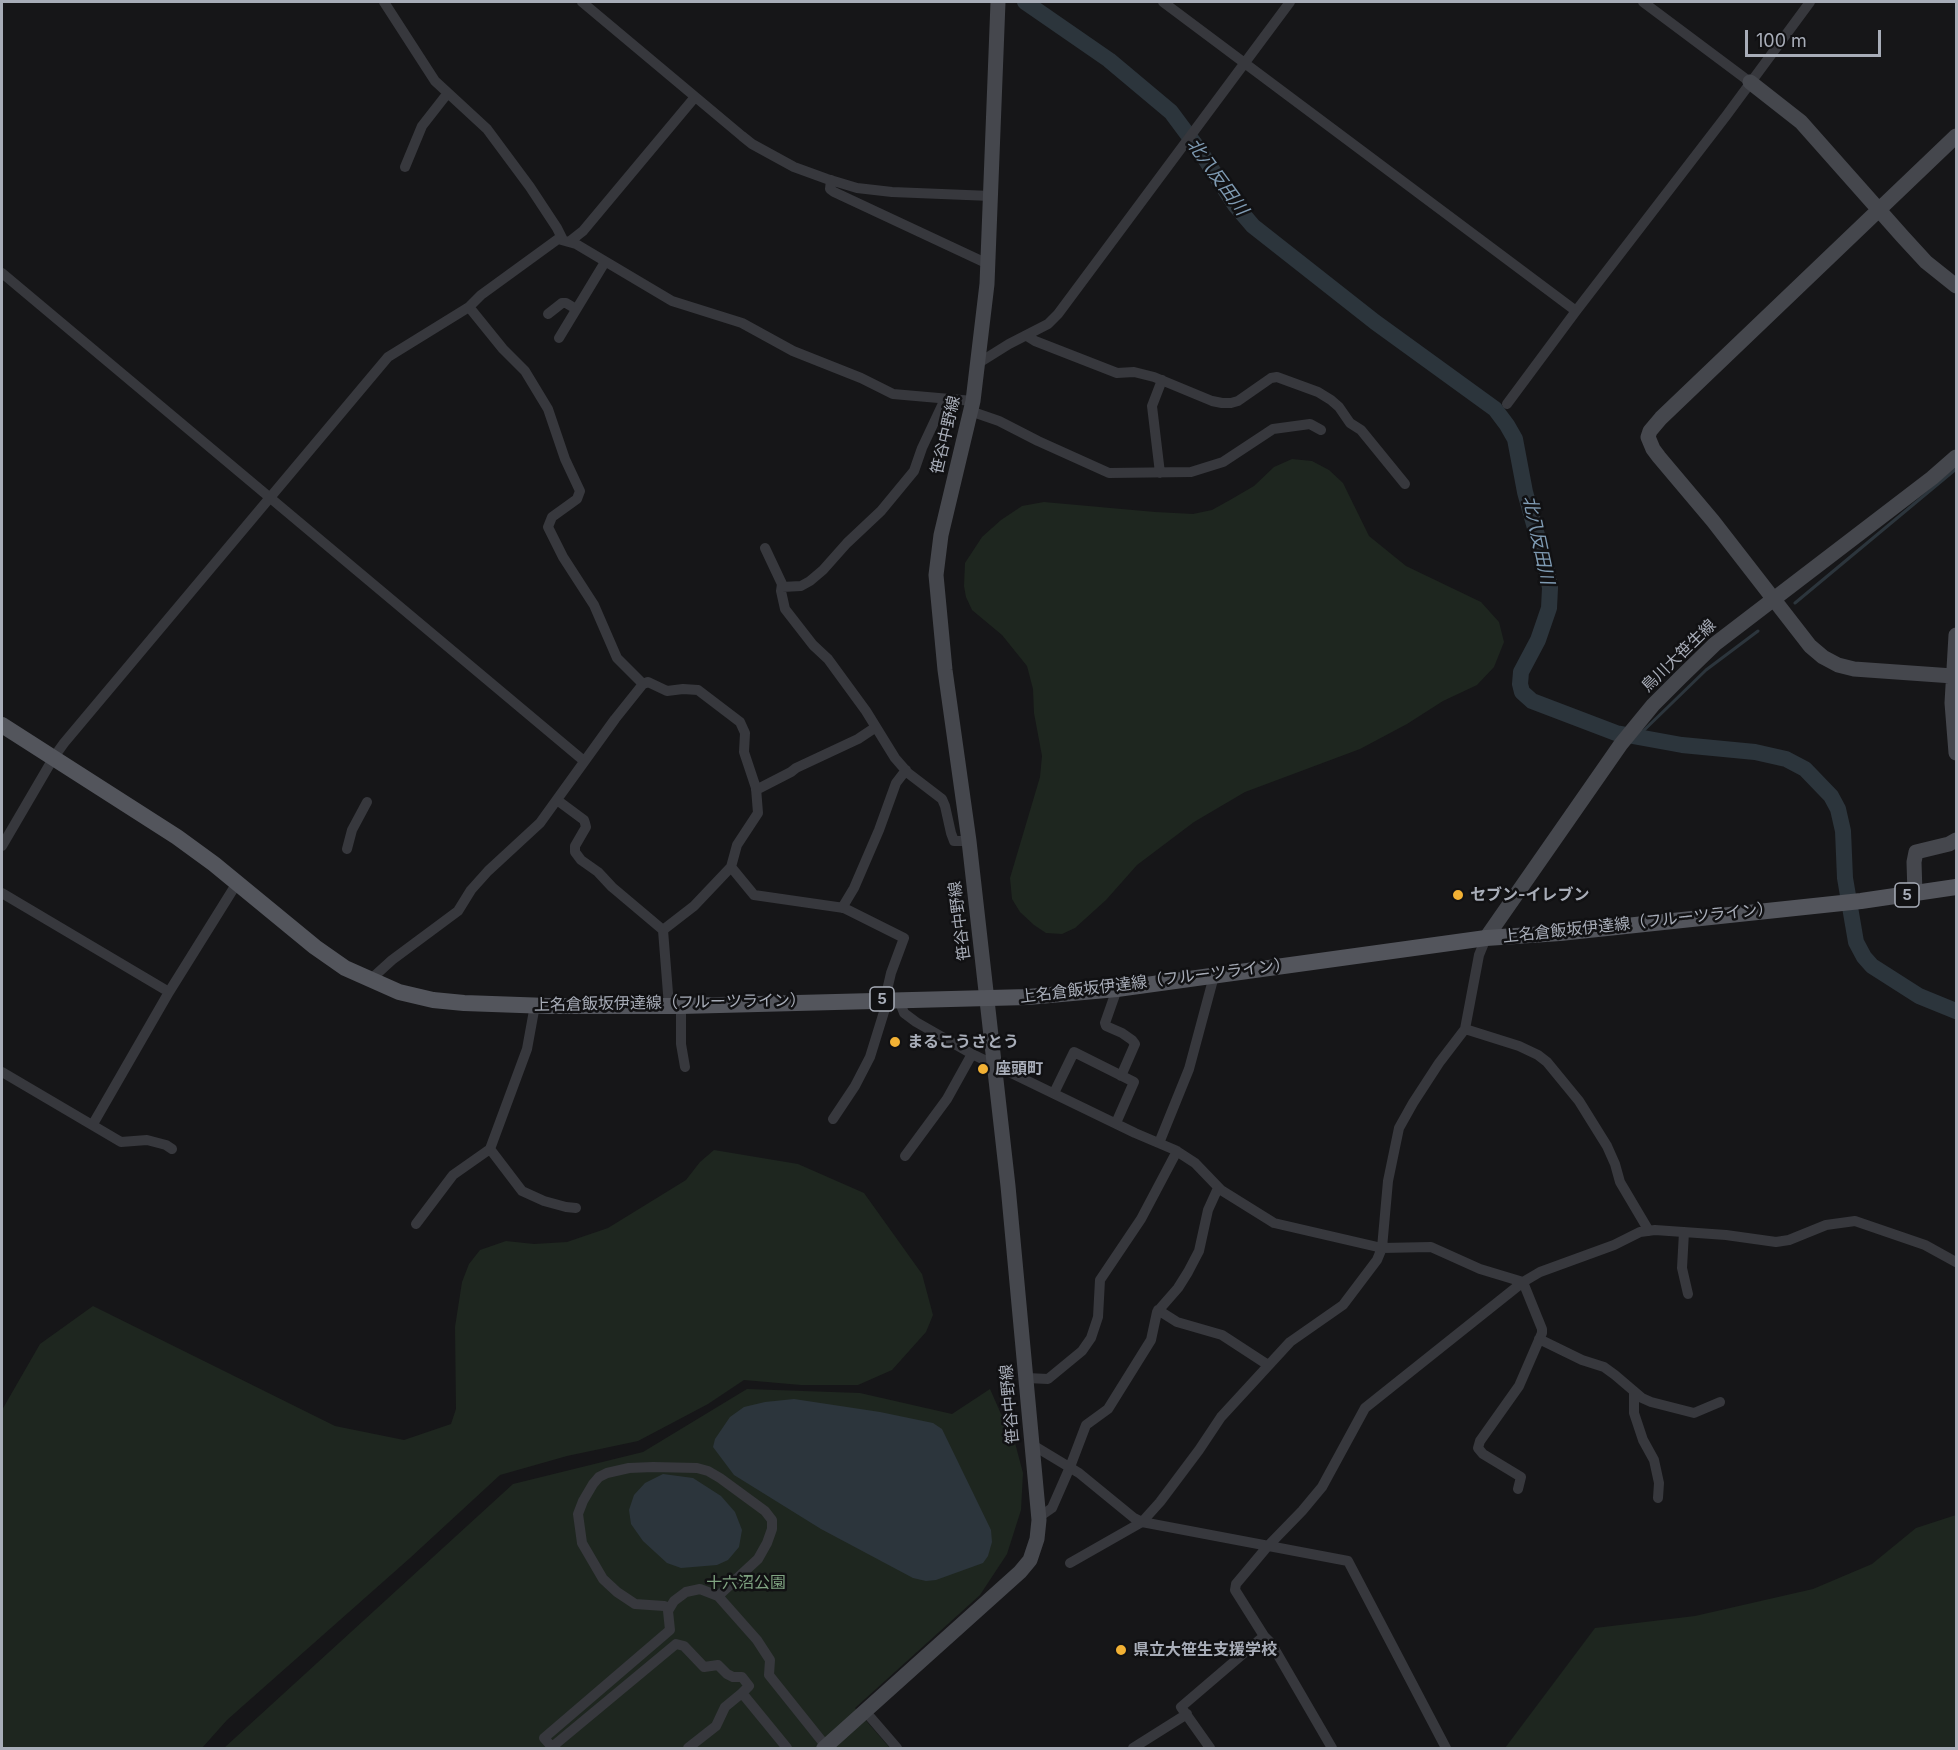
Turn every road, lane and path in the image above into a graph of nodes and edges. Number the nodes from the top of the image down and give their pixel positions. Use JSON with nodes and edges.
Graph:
{"nodes":[{"id":1,"x":384,"y":2,"type":"edge"},
{"id":2,"x":582,"y":2,"type":"edge"},
{"id":3,"x":998,"y":2,"type":"edge"},
{"id":4,"x":1163,"y":2,"type":"edge"},
{"id":5,"x":1290,"y":2,"type":"edge"},
{"id":6,"x":1643,"y":2,"type":"edge"},
{"id":7,"x":1810,"y":2,"type":"edge"},
{"id":8,"x":1244,"y":63,"type":"junction"},
{"id":9,"x":1750,"y":82,"type":"junction"},
{"id":10,"x":447,"y":94,"type":"junction"},
{"id":11,"x":695,"y":97,"type":"junction"},
{"id":12,"x":1956,"y":136,"type":"edge"},
{"id":13,"x":405,"y":167,"type":"dead end"},
{"id":14,"x":831,"y":180,"type":"junction"},
{"id":15,"x":992,"y":196,"type":"junction"},
{"id":16,"x":1878,"y":211,"type":"junction"},
{"id":17,"x":566,"y":241,"type":"junction"},
{"id":18,"x":605,"y":262,"type":"junction"},
{"id":19,"x":988,"y":264,"type":"junction"},
{"id":20,"x":2,"y":273,"type":"edge"},
{"id":21,"x":1956,"y":286,"type":"edge"},
{"id":22,"x":469,"y":307,"type":"junction"},
{"id":23,"x":576,"y":309,"type":"junction"},
{"id":24,"x":1576,"y":311,"type":"junction"},
{"id":25,"x":548,"y":314,"type":"dead end"},
{"id":26,"x":1027,"y":336,"type":"junction"},
{"id":27,"x":559,"y":338,"type":"dead end"},
{"id":28,"x":977,"y":364,"type":"junction"},
{"id":29,"x":1162,"y":380,"type":"junction"},
{"id":30,"x":945,"y":399,"type":"junction"},
{"id":31,"x":1507,"y":404,"type":"dead end"},
{"id":32,"x":971,"y":406,"type":"junction"},
{"id":33,"x":1321,"y":430,"type":"dead end"},
{"id":34,"x":1956,"y":457,"type":"edge"},
{"id":35,"x":1160,"y":473,"type":"junction"},
{"id":36,"x":1405,"y":484,"type":"dead end"},
{"id":37,"x":270,"y":498,"type":"junction"},
{"id":38,"x":765,"y":548,"type":"dead end"},
{"id":39,"x":782,"y":587,"type":"junction"},
{"id":40,"x":1774,"y":599,"type":"junction"},
{"id":41,"x":1956,"y":635,"type":"edge"},
{"id":42,"x":1953,"y":676,"type":"junction"},
{"id":43,"x":643,"y":684,"type":"junction"},
{"id":44,"x":2,"y":725,"type":"edge"},
{"id":45,"x":876,"y":727,"type":"junction"},
{"id":46,"x":1956,"y":753,"type":"edge"},
{"id":47,"x":54,"y":757,"type":"junction"},
{"id":48,"x":584,"y":761,"type":"junction"},
{"id":49,"x":906,"y":770,"type":"junction"},
{"id":50,"x":756,"y":790,"type":"junction"},
{"id":51,"x":557,"y":800,"type":"junction"},
{"id":52,"x":367,"y":802,"type":"dead end"},
{"id":53,"x":1956,"y":840,"type":"edge"},
{"id":54,"x":969,"y":841,"type":"junction"},
{"id":55,"x":2,"y":846,"type":"edge"},
{"id":56,"x":347,"y":849,"type":"dead end"},
{"id":57,"x":731,"y":867,"type":"junction"},
{"id":58,"x":237,"y":884,"type":"junction"},
{"id":59,"x":1956,"y":887,"type":"edge"},
{"id":60,"x":2,"y":893,"type":"edge"},
{"id":61,"x":1915,"y":894,"type":"junction"},
{"id":62,"x":842,"y":908,"type":"junction"},
{"id":63,"x":663,"y":930,"type":"junction"},
{"id":64,"x":1486,"y":938,"type":"junction"},
{"id":65,"x":1214,"y":976,"type":"junction"},
{"id":66,"x":370,"y":980,"type":"junction"},
{"id":67,"x":1117,"y":989,"type":"junction"},
{"id":68,"x":169,"y":992,"type":"junction"},
{"id":69,"x":987,"y":999,"type":"junction"},
{"id":70,"x":894,"y":1000,"type":"junction"},
{"id":71,"x":535,"y":1005,"type":"junction"},
{"id":72,"x":675,"y":1006,"type":"junction"},
{"id":73,"x":1465,"y":1029,"type":"junction"},
{"id":74,"x":972,"y":1054,"type":"junction"},
{"id":75,"x":994,"y":1065,"type":"junction"},
{"id":76,"x":686,"y":1067,"type":"dead end"},
{"id":77,"x":2,"y":1072,"type":"edge"},
{"id":78,"x":1121,"y":1076,"type":"junction"},
{"id":79,"x":1054,"y":1093,"type":"junction"},
{"id":80,"x":834,"y":1119,"type":"dead end"},
{"id":81,"x":1116,"y":1123,"type":"junction"},
{"id":82,"x":93,"y":1124,"type":"junction"},
{"id":83,"x":1159,"y":1143,"type":"junction"},
{"id":84,"x":172,"y":1149,"type":"dead end"},
{"id":85,"x":490,"y":1149,"type":"junction"},
{"id":86,"x":1177,"y":1151,"type":"junction"},
{"id":87,"x":905,"y":1156,"type":"dead end"},
{"id":88,"x":1218,"y":1188,"type":"junction"},
{"id":89,"x":576,"y":1208,"type":"dead end"},
{"id":90,"x":416,"y":1224,"type":"dead end"},
{"id":91,"x":1648,"y":1231,"type":"junction"},
{"id":92,"x":1684,"y":1232,"type":"junction"},
{"id":93,"x":1383,"y":1248,"type":"junction"},
{"id":94,"x":1956,"y":1262,"type":"edge"},
{"id":95,"x":1523,"y":1282,"type":"junction"},
{"id":96,"x":1688,"y":1294,"type":"dead end"},
{"id":97,"x":1158,"y":1310,"type":"junction"},
{"id":98,"x":1539,"y":1339,"type":"junction"},
{"id":99,"x":1268,"y":1365,"type":"junction"},
{"id":100,"x":1027,"y":1378,"type":"junction"},
{"id":101,"x":1634,"y":1392,"type":"junction"},
{"id":102,"x":1720,"y":1402,"type":"dead end"},
{"id":103,"x":1031,"y":1444,"type":"junction"},
{"id":104,"x":1070,"y":1467,"type":"junction"},
{"id":105,"x":1518,"y":1489,"type":"dead end"},
{"id":106,"x":1658,"y":1498,"type":"dead end"},
{"id":107,"x":1039,"y":1517,"type":"junction"},
{"id":108,"x":1142,"y":1522,"type":"junction"},
{"id":109,"x":1267,"y":1546,"type":"junction"},
{"id":110,"x":1070,"y":1563,"type":"dead end"},
{"id":111,"x":718,"y":1596,"type":"junction"},
{"id":112,"x":669,"y":1608,"type":"junction"},
{"id":113,"x":1264,"y":1636,"type":"junction"},
{"id":114,"x":742,"y":1693,"type":"junction"},
{"id":115,"x":865,"y":1712,"type":"junction"},
{"id":116,"x":1186,"y":1714,"type":"junction"},
{"id":117,"x":543,"y":1745,"type":"edge"},
{"id":118,"x":1446,"y":1748,"type":"edge"},
{"id":119,"x":688,"y":1749,"type":"edge"},
{"id":120,"x":788,"y":1749,"type":"edge"},
{"id":121,"x":822,"y":1749,"type":"edge"},
{"id":122,"x":897,"y":1749,"type":"edge"},
{"id":123,"x":1133,"y":1749,"type":"edge"},
{"id":124,"x":1210,"y":1749,"type":"edge"},
{"id":125,"x":1332,"y":1749,"type":"edge"}],
"edges":[{"from":1,"to":10,"type":"street"},
{"from":2,"to":11,"type":"street"},
{"from":3,"to":15,"type":"street","name":"笹谷中野線"},
{"from":4,"to":8,"type":"street"},
{"from":5,"to":8,"type":"street"},
{"from":6,"to":9,"type":"street"},
{"from":7,"to":9,"type":"street"},
{"from":8,"to":24,"type":"street"},
{"from":8,"to":26,"type":"street"},
{"from":9,"to":16,"type":"street"},
{"from":9,"to":24,"type":"street"},
{"from":10,"to":13,"type":"street"},
{"from":10,"to":17,"type":"street"},
{"from":11,"to":14,"type":"street"},
{"from":11,"to":17,"type":"street"},
{"from":12,"to":16,"type":"street"},
{"from":14,"to":15,"type":"street"},
{"from":14,"to":19,"type":"street"},
{"from":15,"to":19,"type":"street","name":"笹谷中野線"},
{"from":16,"to":21,"type":"street"},
{"from":16,"to":40,"type":"street"},
{"from":17,"to":18,"type":"street"},
{"from":17,"to":22,"type":"street"},
{"from":18,"to":23,"type":"street"},
{"from":18,"to":30,"type":"street"},
{"from":19,"to":28,"type":"street","name":"笹谷中野線"},
{"from":20,"to":37,"type":"street"},
{"from":22,"to":37,"type":"street"},
{"from":22,"to":43,"type":"street"},
{"from":23,"to":25,"type":"street"},
{"from":23,"to":27,"type":"street"},
{"from":24,"to":31,"type":"street"},
{"from":26,"to":28,"type":"street"},
{"from":26,"to":29,"type":"street"},
{"from":28,"to":32,"type":"street","name":"笹谷中野線"},
{"from":29,"to":35,"type":"street"},
{"from":29,"to":36,"type":"street"},
{"from":30,"to":32,"type":"street"},
{"from":30,"to":39,"type":"street"},
{"from":32,"to":35,"type":"street"},
{"from":32,"to":54,"type":"street","name":"笹谷中野線"},
{"from":33,"to":35,"type":"street"},
{"from":34,"to":40,"type":"street","name":"鳥川大笹生線"},
{"from":37,"to":47,"type":"street"},
{"from":37,"to":48,"type":"street"},
{"from":38,"to":39,"type":"street"},
{"from":39,"to":45,"type":"street"},
{"from":40,"to":42,"type":"street"},
{"from":40,"to":64,"type":"street","name":"鳥川大笹生線"},
{"from":41,"to":42,"type":"street"},
{"from":42,"to":46,"type":"street"},
{"from":43,"to":48,"type":"street"},
{"from":43,"to":50,"type":"street"},
{"from":44,"to":47,"type":"main road","name":"上名倉飯坂伊達線（フルーツライン）","number":"5"},
{"from":45,"to":49,"type":"street"},
{"from":45,"to":50,"type":"street"},
{"from":47,"to":55,"type":"street"},
{"from":47,"to":58,"type":"main road","name":"上名倉飯坂伊達線（フルーツライン）","number":"5"},
{"from":48,"to":51,"type":"street"},
{"from":49,"to":54,"type":"street"},
{"from":49,"to":62,"type":"street"},
{"from":50,"to":57,"type":"street"},
{"from":51,"to":63,"type":"street"},
{"from":51,"to":66,"type":"street"},
{"from":52,"to":56,"type":"street"},
{"from":53,"to":61,"type":"street"},
{"from":54,"to":69,"type":"street","name":"笹谷中野線"},
{"from":57,"to":62,"type":"street"},
{"from":57,"to":63,"type":"street"},
{"from":58,"to":66,"type":"main road","name":"上名倉飯坂伊達線（フルーツライン）","number":"5"},
{"from":58,"to":68,"type":"street"},
{"from":59,"to":61,"type":"main road","name":"上名倉飯坂伊達線（フルーツライン）","number":"5"},
{"from":60,"to":68,"type":"street"},
{"from":61,"to":64,"type":"main road","name":"上名倉飯坂伊達線（フルーツライン）","number":"5"},
{"from":62,"to":70,"type":"street"},
{"from":63,"to":72,"type":"street"},
{"from":64,"to":65,"type":"main road","name":"上名倉飯坂伊達線（フルーツライン）","number":"5"},
{"from":64,"to":73,"type":"street"},
{"from":65,"to":67,"type":"main road","name":"上名倉飯坂伊達線（フルーツライン）","number":"5"},
{"from":65,"to":83,"type":"street"},
{"from":66,"to":71,"type":"main road","name":"上名倉飯坂伊達線（フルーツライン）","number":"5"},
{"from":67,"to":69,"type":"main road","name":"上名倉飯坂伊達線（フルーツライン）","number":"5"},
{"from":67,"to":78,"type":"street"},
{"from":68,"to":82,"type":"street"},
{"from":69,"to":70,"type":"main road","name":"上名倉飯坂伊達線（フルーツライン）","number":"5"},
{"from":69,"to":75,"type":"street","name":"笹谷中野線"},
{"from":70,"to":72,"type":"main road","name":"上名倉飯坂伊達線（フルーツライン）","number":"5"},
{"from":70,"to":74,"type":"street"},
{"from":70,"to":80,"type":"street"},
{"from":71,"to":72,"type":"main road","name":"上名倉飯坂伊達線（フルーツライン）","number":"5"},
{"from":71,"to":85,"type":"street"},
{"from":72,"to":76,"type":"street"},
{"from":73,"to":91,"type":"street"},
{"from":73,"to":93,"type":"street"},
{"from":74,"to":75,"type":"street"},
{"from":74,"to":87,"type":"street"},
{"from":75,"to":79,"type":"street"},
{"from":75,"to":100,"type":"street","name":"笹谷中野線"},
{"from":77,"to":82,"type":"street"},
{"from":78,"to":79,"type":"street"},
{"from":78,"to":81,"type":"street"},
{"from":79,"to":81,"type":"street"},
{"from":81,"to":83,"type":"street"},
{"from":82,"to":84,"type":"street"},
{"from":83,"to":86,"type":"street"},
{"from":85,"to":89,"type":"street"},
{"from":85,"to":90,"type":"street"},
{"from":86,"to":88,"type":"street"},
{"from":86,"to":100,"type":"street"},
{"from":88,"to":93,"type":"street"},
{"from":88,"to":97,"type":"street"},
{"from":91,"to":92,"type":"street"},
{"from":91,"to":95,"type":"street"},
{"from":92,"to":94,"type":"street"},
{"from":92,"to":96,"type":"street"},
{"from":93,"to":95,"type":"street"},
{"from":93,"to":99,"type":"street"},
{"from":95,"to":98,"type":"street"},
{"from":95,"to":109,"type":"street"},
{"from":97,"to":99,"type":"street"},
{"from":97,"to":104,"type":"street"},
{"from":98,"to":101,"type":"street"},
{"from":98,"to":105,"type":"street"},
{"from":99,"to":108,"type":"street"},
{"from":100,"to":103,"type":"street","name":"笹谷中野線"},
{"from":101,"to":102,"type":"street"},
{"from":101,"to":106,"type":"street"},
{"from":103,"to":104,"type":"street"},
{"from":103,"to":107,"type":"street","name":"笹谷中野線"},
{"from":104,"to":107,"type":"street"},
{"from":104,"to":108,"type":"street"},
{"from":107,"to":115,"type":"street","name":"笹谷中野線"},
{"from":108,"to":109,"type":"street"},
{"from":108,"to":110,"type":"street"},
{"from":109,"to":113,"type":"street"},
{"from":109,"to":118,"type":"street"},
{"from":111,"to":112,"type":"street"},
{"from":111,"to":112,"type":"street"},
{"from":111,"to":121,"type":"street"},
{"from":112,"to":117,"type":"street"},
{"from":113,"to":116,"type":"street"},
{"from":113,"to":125,"type":"street"},
{"from":114,"to":117,"type":"street"},
{"from":114,"to":119,"type":"street"},
{"from":114,"to":120,"type":"street"},
{"from":115,"to":121,"type":"street","name":"笹谷中野線"},
{"from":115,"to":122,"type":"street"},
{"from":116,"to":123,"type":"street"},
{"from":116,"to":124,"type":"street"}]}
